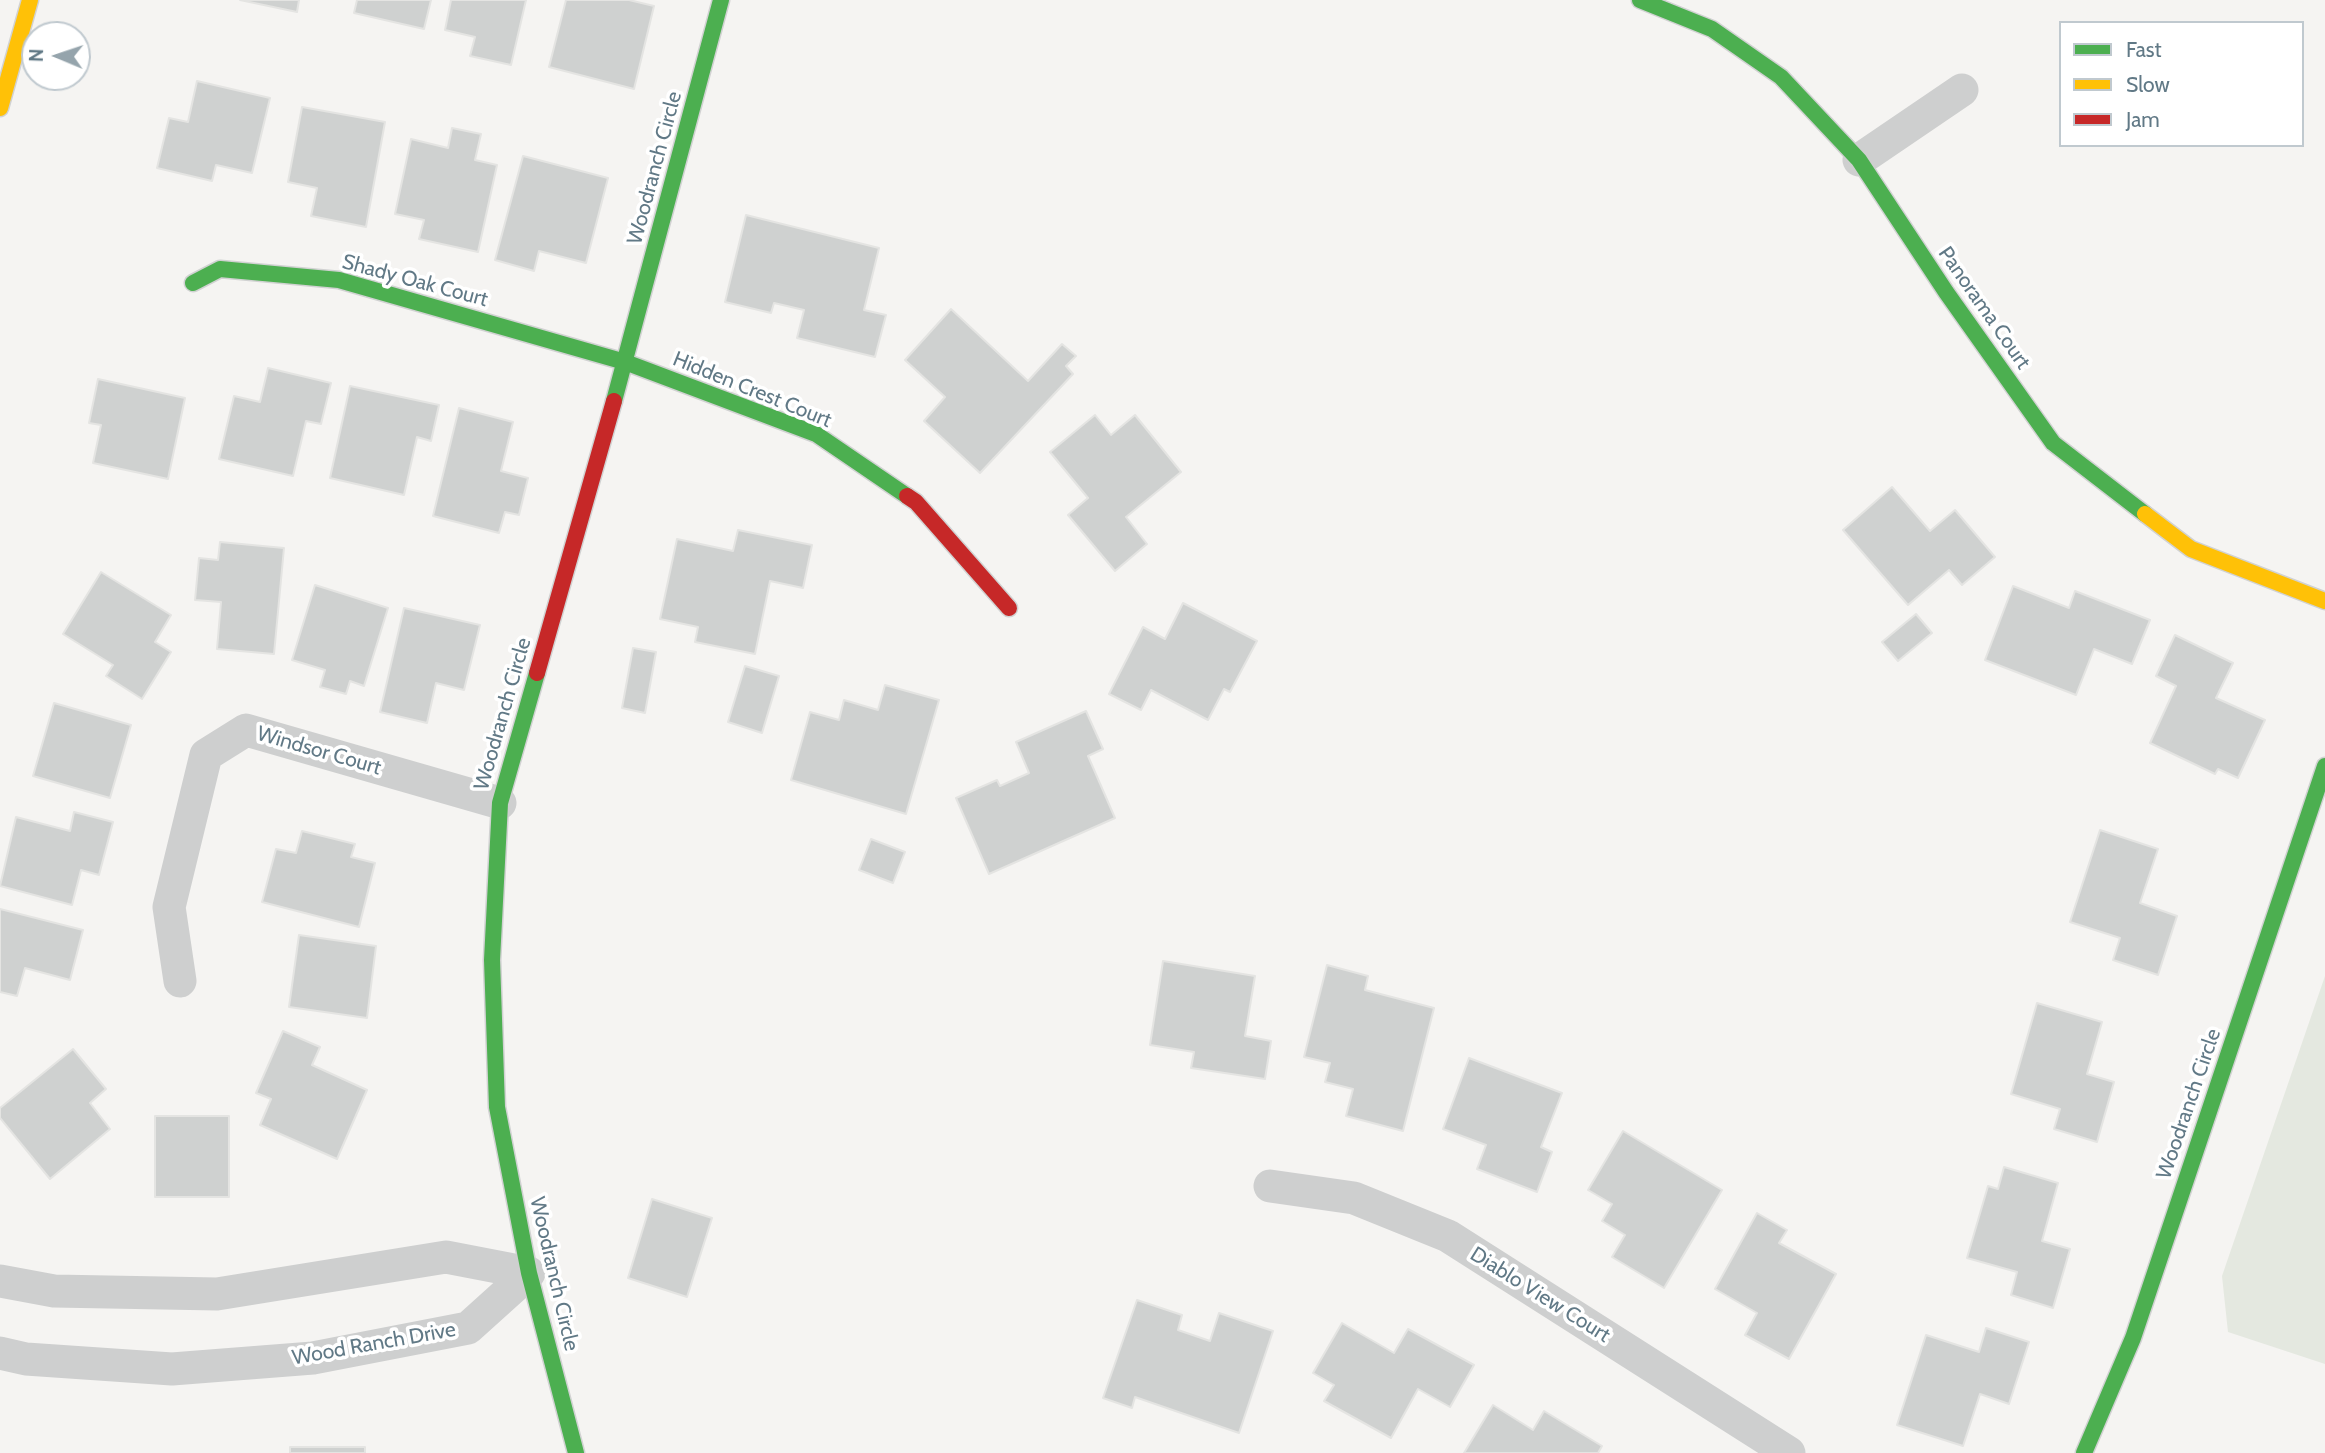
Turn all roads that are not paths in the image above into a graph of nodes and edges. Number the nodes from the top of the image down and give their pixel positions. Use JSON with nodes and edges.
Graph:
{"nodes":[{"id":1,"x":30,"y":0,"type":"edge"},
{"id":2,"x":722,"y":0,"type":"edge"},
{"id":3,"x":1640,"y":0,"type":"edge"},
{"id":4,"x":1962,"y":90,"type":"dead end"},
{"id":5,"x":0,"y":108,"type":"edge"},
{"id":6,"x":1859,"y":160,"type":"junction"},
{"id":7,"x":193,"y":283,"type":"dead end"},
{"id":8,"x":625,"y":362,"type":"junction"},
{"id":9,"x":2325,"y":601,"type":"edge"},
{"id":10,"x":1009,"y":608,"type":"dead end"},
{"id":11,"x":2325,"y":766,"type":"edge"},
{"id":12,"x":500,"y":803,"type":"junction"},
{"id":13,"x":180,"y":981,"type":"dead end"},
{"id":14,"x":1270,"y":1186,"type":"dead end"},
{"id":15,"x":529,"y":1273,"type":"junction"},
{"id":16,"x":0,"y":1281,"type":"edge"},
{"id":17,"x":0,"y":1353,"type":"edge"},
{"id":18,"x":576,"y":1453,"type":"edge"},
{"id":19,"x":1789,"y":1453,"type":"edge"},
{"id":20,"x":2084,"y":1453,"type":"edge"}],
"edges":[{"from":1,"to":5,"type":"street"},
{"from":2,"to":8,"type":"street","name":"Woodranch Circle"},
{"from":3,"to":6,"type":"street","name":"Panorama Court"},
{"from":4,"to":6,"type":"street"},
{"from":6,"to":9,"type":"street","name":"Panorama Court"},
{"from":7,"to":8,"type":"street","name":"Shady Oak Court"},
{"from":8,"to":10,"type":"street","name":"Hidden Crest Court"},
{"from":8,"to":12,"type":"street","name":"Woodranch Circle"},
{"from":11,"to":20,"type":"street","name":"Woodranch Circle"},
{"from":12,"to":13,"type":"street","name":"Windsor Court"},
{"from":12,"to":15,"type":"street","name":"Woodranch Circle"},
{"from":14,"to":19,"type":"street","name":"Diablo View Court"},
{"from":15,"to":16,"type":"street"},
{"from":15,"to":17,"type":"street","name":"Wood Ranch Drive"},
{"from":15,"to":18,"type":"street","name":"Woodranch Circle"}]}
